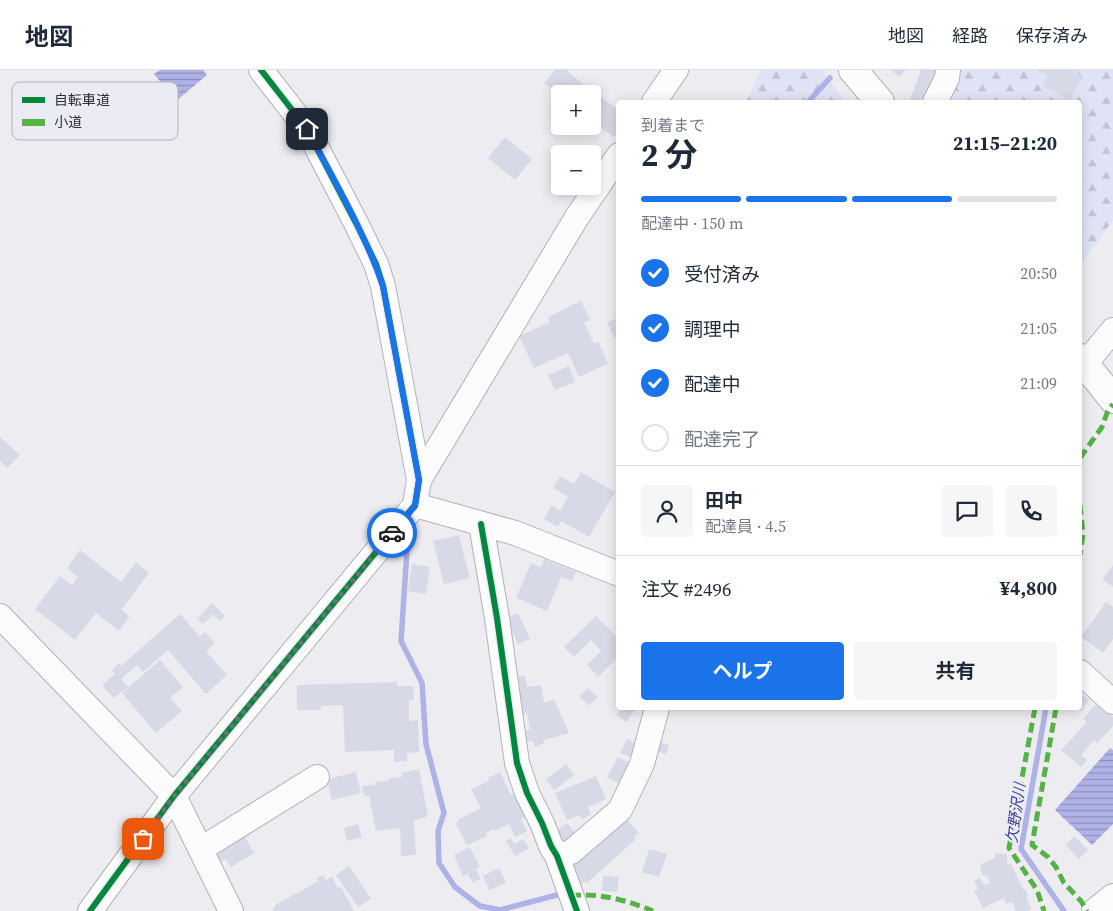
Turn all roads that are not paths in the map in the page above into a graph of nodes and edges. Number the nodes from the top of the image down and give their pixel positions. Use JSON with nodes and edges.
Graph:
{"nodes":[{"id":1,"x":261,"y":70,"type":"edge"},
{"id":2,"x":676,"y":70,"type":"edge"},
{"id":3,"x":854,"y":70,"type":"edge"},
{"id":4,"x":948,"y":70,"type":"edge"},
{"id":5,"x":655,"y":100,"type":"edge"},
{"id":6,"x":878,"y":100,"type":"edge"},
{"id":7,"x":936,"y":100,"type":"edge"},
{"id":8,"x":616,"y":158,"type":"edge"},
{"id":9,"x":1113,"y":330,"type":"edge"},
{"id":10,"x":1083,"y":361,"type":"edge"},
{"id":11,"x":1113,"y":399,"type":"edge"},
{"id":12,"x":419,"y":480,"type":"junction"},
{"id":13,"x":415,"y":506,"type":"junction"},
{"id":14,"x":481,"y":524,"type":"junction"},
{"id":15,"x":616,"y":573,"type":"edge"},
{"id":16,"x":0,"y":616,"type":"edge"},
{"id":17,"x":1082,"y":674,"type":"edge"},
{"id":18,"x":1113,"y":702,"type":"edge"},
{"id":19,"x":656,"y":710,"type":"edge"},
{"id":20,"x":317,"y":777,"type":"dead end"},
{"id":21,"x":174,"y":796,"type":"junction"},
{"id":22,"x":201,"y":849,"type":"junction"},
{"id":23,"x":557,"y":856,"type":"junction"},
{"id":24,"x":1113,"y":896,"type":"edge"},
{"id":25,"x":90,"y":911,"type":"edge"},
{"id":26,"x":231,"y":911,"type":"edge"},
{"id":27,"x":577,"y":911,"type":"edge"},
{"id":28,"x":1094,"y":911,"type":"edge"}],
"edges":[{"from":1,"to":12,"type":"street"},
{"from":2,"to":5,"type":"street"},
{"from":3,"to":6,"type":"main road"},
{"from":4,"to":7,"type":"street"},
{"from":8,"to":12,"type":"street"},
{"from":9,"to":10,"type":"street"},
{"from":10,"to":11,"type":"main road"},
{"from":12,"to":13,"type":"street"},
{"from":13,"to":14,"type":"street"},
{"from":13,"to":21,"type":"street"},
{"from":14,"to":15,"type":"street"},
{"from":14,"to":23,"type":"street"},
{"from":16,"to":21,"type":"street"},
{"from":17,"to":18,"type":"street"},
{"from":19,"to":23,"type":"street"},
{"from":20,"to":22,"type":"street"},
{"from":21,"to":22,"type":"street"},
{"from":21,"to":25,"type":"street"},
{"from":22,"to":26,"type":"street"},
{"from":23,"to":27,"type":"street"},
{"from":24,"to":28,"type":"street"}]}
